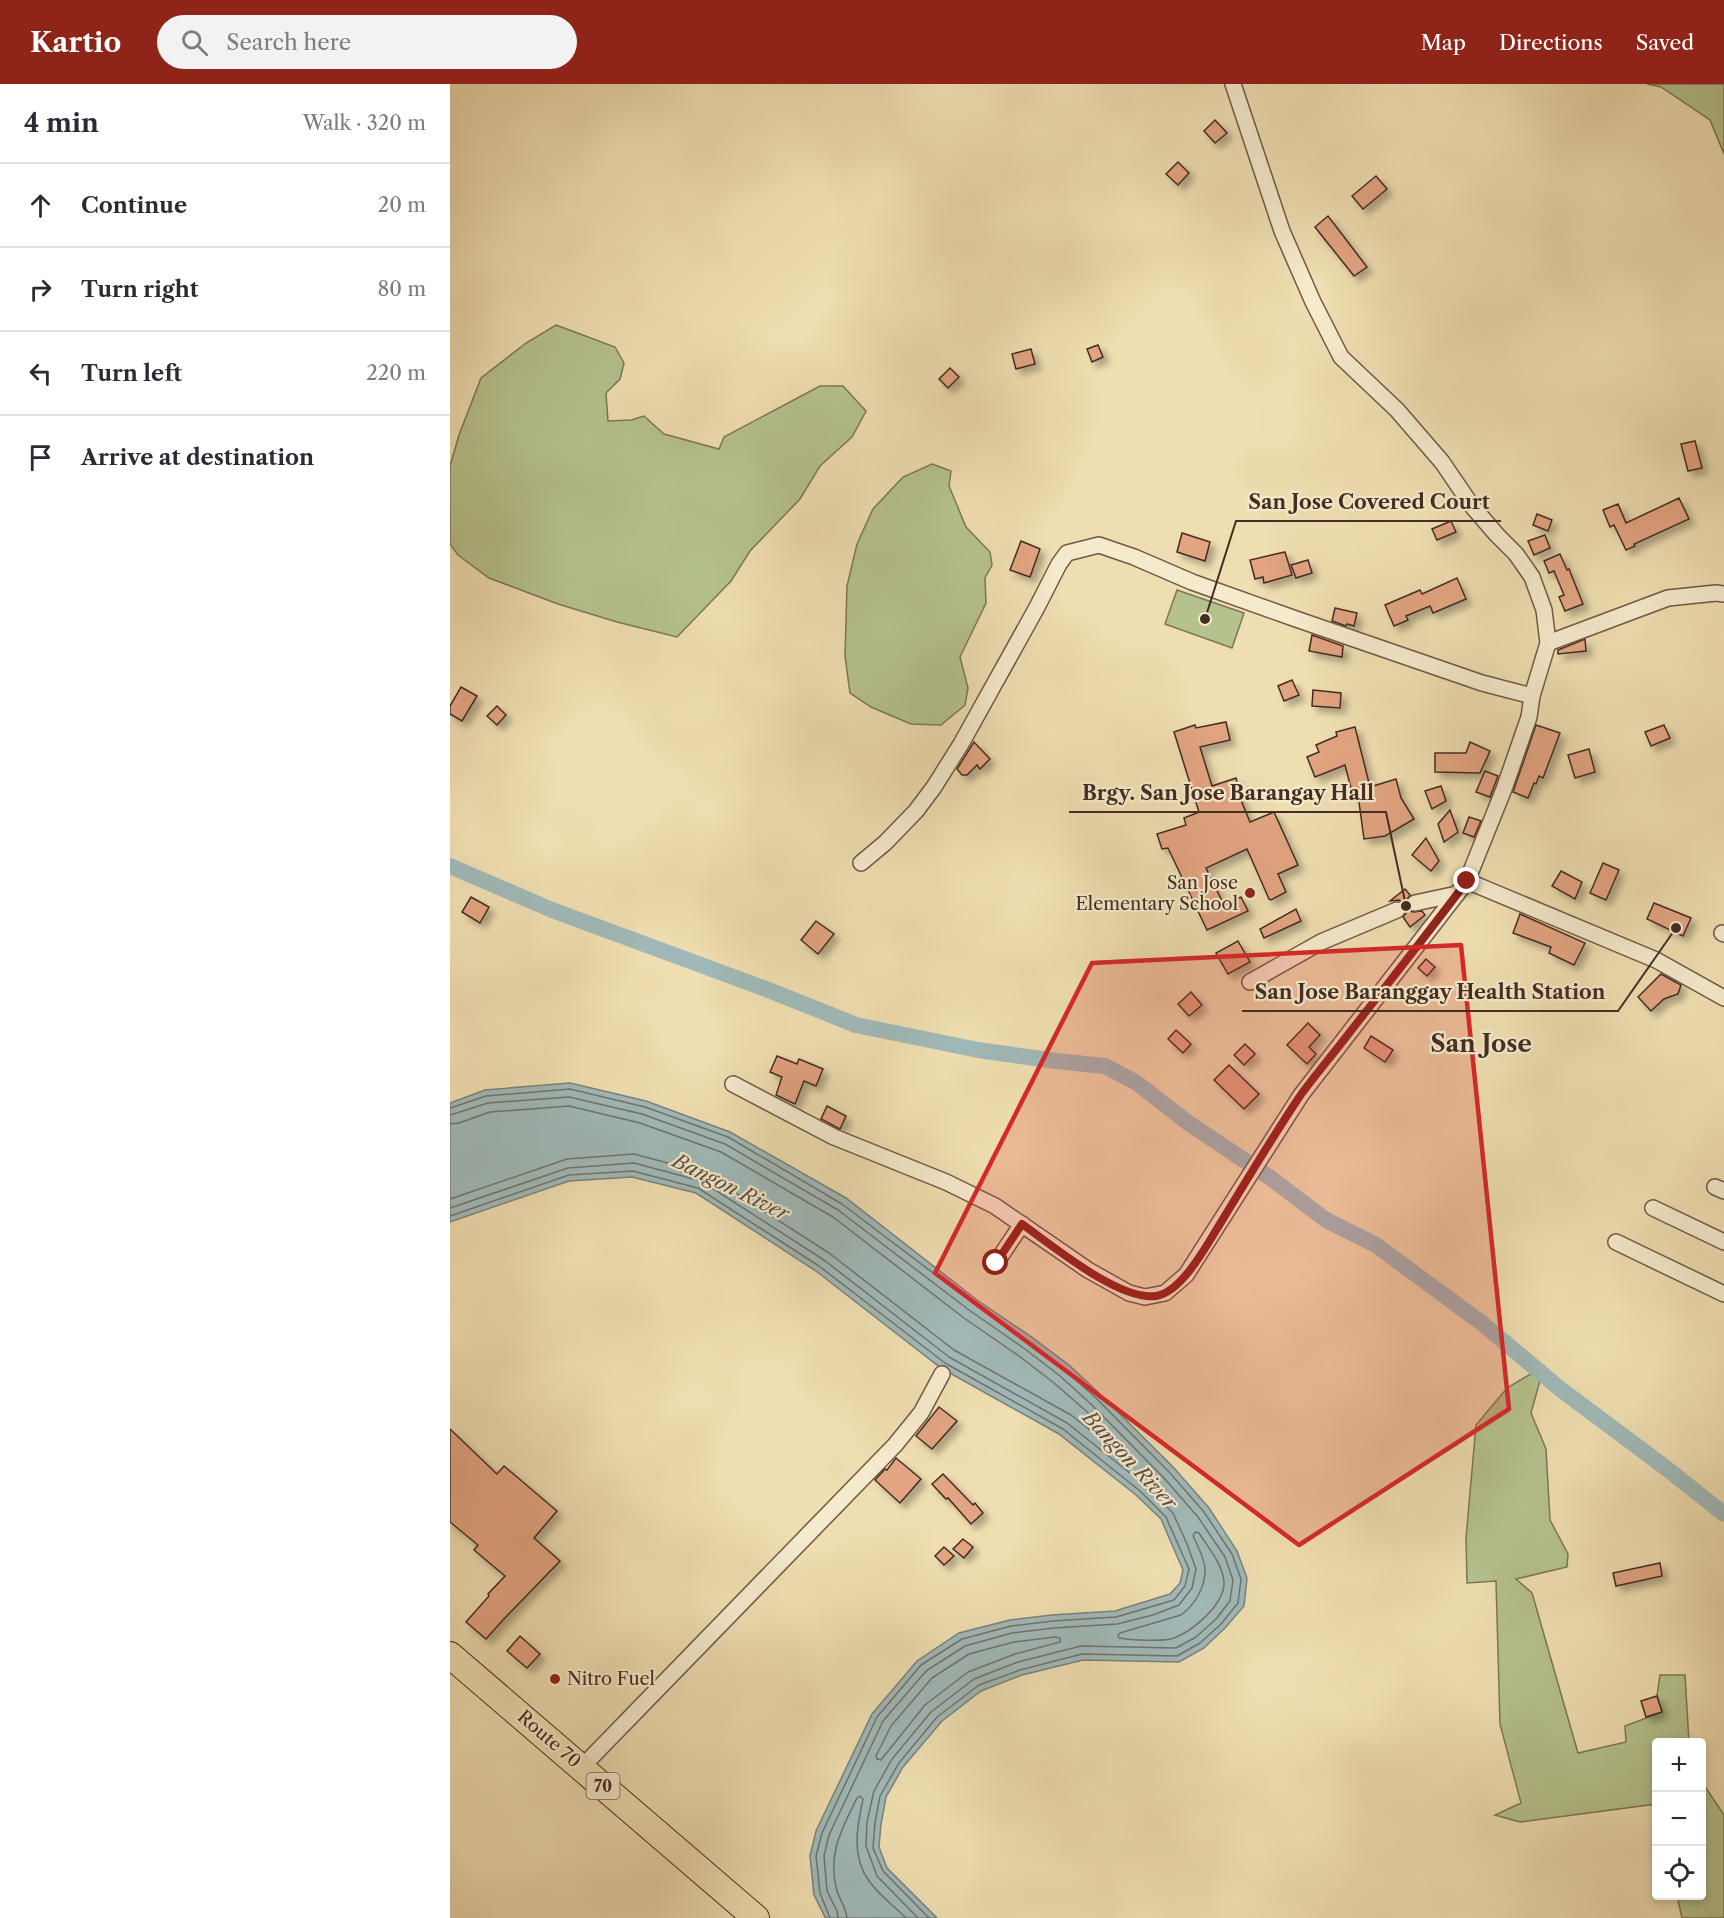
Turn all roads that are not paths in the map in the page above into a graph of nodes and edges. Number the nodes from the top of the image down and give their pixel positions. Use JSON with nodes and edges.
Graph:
{"nodes":[{"id":1,"x":1233,"y":84,"type":"edge"},
{"id":2,"x":1724,"y":594,"type":"edge"},
{"id":3,"x":1548,"y":643,"type":"junction"},
{"id":4,"x":1532,"y":696,"type":"junction"},
{"id":5,"x":861,"y":864,"type":"dead end"},
{"id":6,"x":1467,"y":881,"type":"junction"},
{"id":7,"x":1457,"y":894,"type":"junction"},
{"id":8,"x":1415,"y":903,"type":"dead end"},
{"id":9,"x":1397,"y":910,"type":"dead end"},
{"id":10,"x":1250,"y":982,"type":"dead end"},
{"id":11,"x":1724,"y":998,"type":"edge"},
{"id":12,"x":733,"y":1084,"type":"dead end"},
{"id":13,"x":1653,"y":1208,"type":"dead end"},
{"id":14,"x":1022,"y":1224,"type":"junction"},
{"id":15,"x":1617,"y":1242,"type":"dead end"},
{"id":16,"x":1724,"y":1242,"type":"edge"},
{"id":17,"x":996,"y":1263,"type":"dead end"},
{"id":18,"x":1724,"y":1294,"type":"edge"},
{"id":19,"x":942,"y":1374,"type":"dead end"},
{"id":20,"x":450,"y":1655,"type":"edge"},
{"id":21,"x":582,"y":1767,"type":"junction"},
{"id":22,"x":756,"y":1918,"type":"edge"}],
"edges":[{"from":1,"to":3,"type":"street"},
{"from":2,"to":3,"type":"street"},
{"from":3,"to":4,"type":"street"},
{"from":4,"to":5,"type":"street"},
{"from":4,"to":6,"type":"street"},
{"from":6,"to":7,"type":"street"},
{"from":6,"to":11,"type":"street"},
{"from":7,"to":8,"type":"street"},
{"from":7,"to":14,"type":"street"},
{"from":9,"to":10,"type":"street"},
{"from":12,"to":14,"type":"street"},
{"from":13,"to":16,"type":"street"},
{"from":14,"to":17,"type":"street"},
{"from":15,"to":18,"type":"street"},
{"from":19,"to":21,"type":"street"},
{"from":20,"to":21,"type":"highway","name":"Route 70","number":"70"},
{"from":21,"to":22,"type":"highway","name":"Route 70","number":"70"}]}
